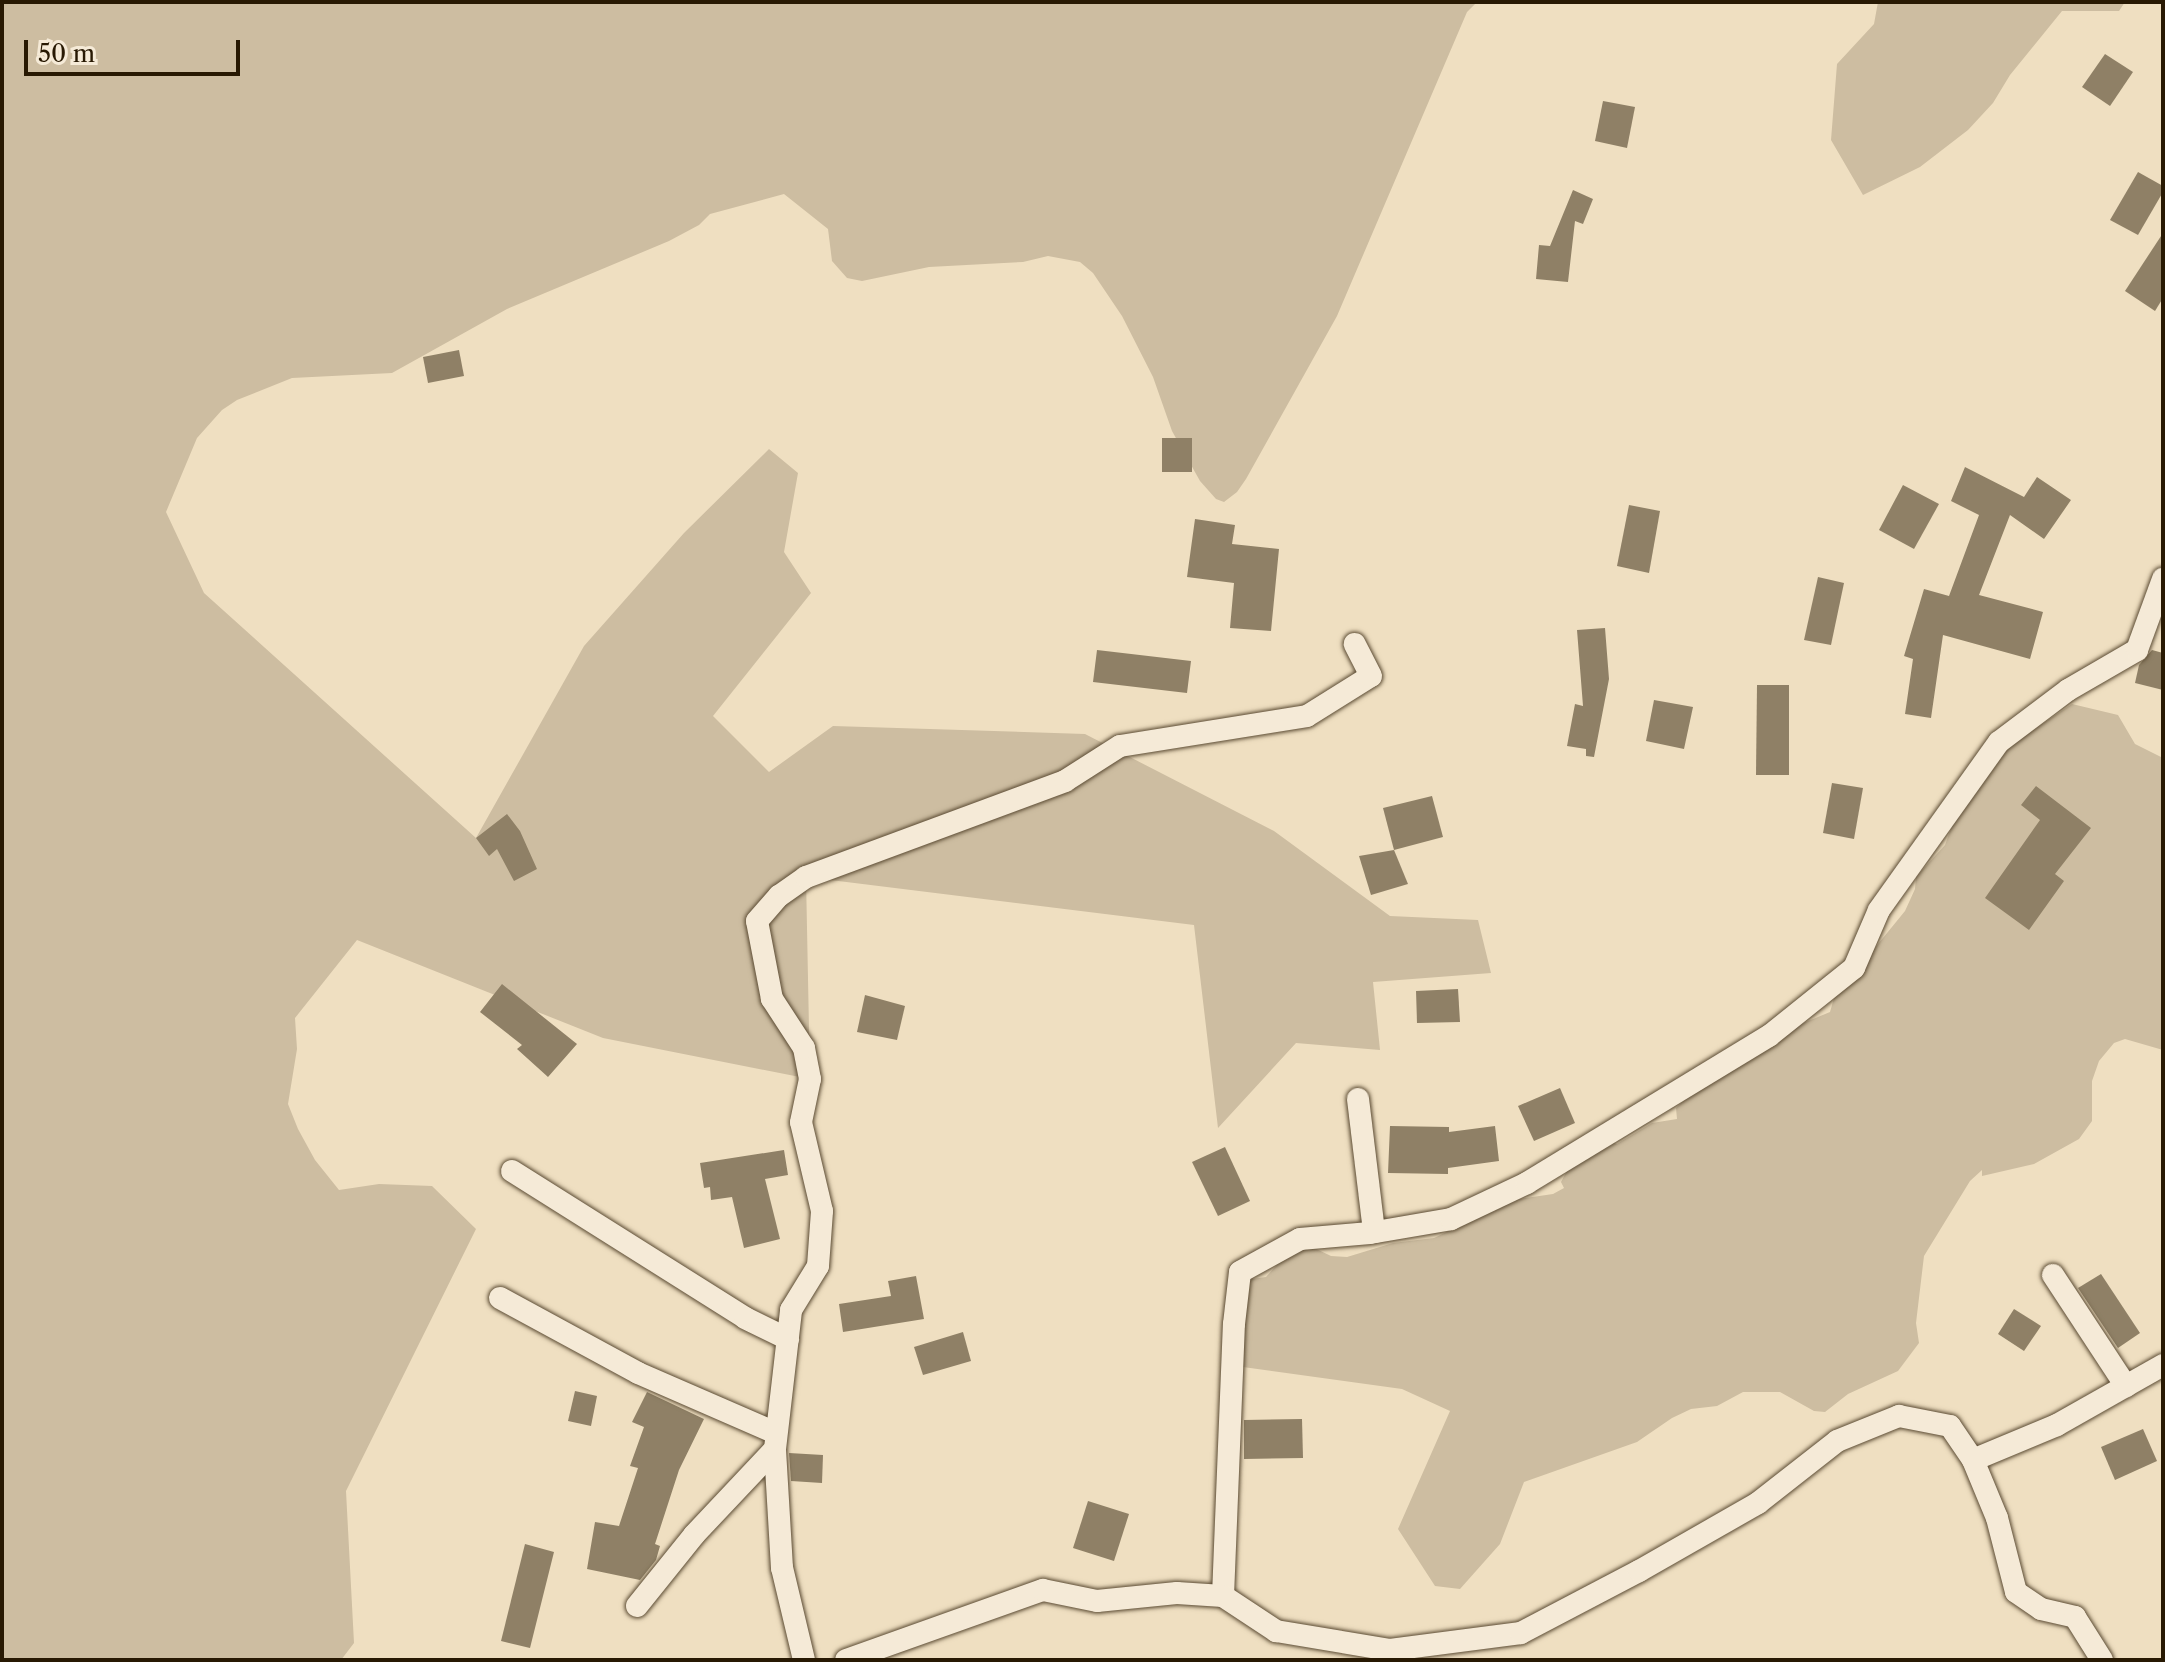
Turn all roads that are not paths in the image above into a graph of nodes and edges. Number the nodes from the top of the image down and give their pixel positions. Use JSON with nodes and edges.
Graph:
{"nodes":[{"id":1,"x":2163,"y":579,"type":"edge"},
{"id":2,"x":1355,"y":644,"type":"dead end"},
{"id":3,"x":1358,"y":1099,"type":"dead end"},
{"id":4,"x":512,"y":1171,"type":"dead end"},
{"id":5,"x":1374,"y":1232,"type":"junction"},
{"id":6,"x":2053,"y":1275,"type":"dead end"},
{"id":7,"x":500,"y":1298,"type":"dead end"},
{"id":8,"x":788,"y":1339,"type":"junction"},
{"id":9,"x":2163,"y":1365,"type":"edge"},
{"id":10,"x":2126,"y":1386,"type":"junction"},
{"id":11,"x":776,"y":1441,"type":"junction"},
{"id":12,"x":1973,"y":1460,"type":"junction"},
{"id":13,"x":1223,"y":1596,"type":"junction"},
{"id":14,"x":637,"y":1606,"type":"dead end"},
{"id":15,"x":804,"y":1660,"type":"edge"},
{"id":16,"x":846,"y":1660,"type":"edge"},
{"id":17,"x":2102,"y":1660,"type":"edge"}],
"edges":[{"from":1,"to":5,"type":"street"},
{"from":2,"to":8,"type":"street"},
{"from":3,"to":5,"type":"street"},
{"from":4,"to":8,"type":"street"},
{"from":5,"to":13,"type":"street"},
{"from":6,"to":10,"type":"street"},
{"from":7,"to":11,"type":"street"},
{"from":8,"to":11,"type":"street"},
{"from":9,"to":10,"type":"street"},
{"from":10,"to":12,"type":"street"},
{"from":11,"to":14,"type":"street"},
{"from":11,"to":15,"type":"street"},
{"from":12,"to":13,"type":"street"},
{"from":12,"to":17,"type":"street"},
{"from":13,"to":16,"type":"street"}]}
